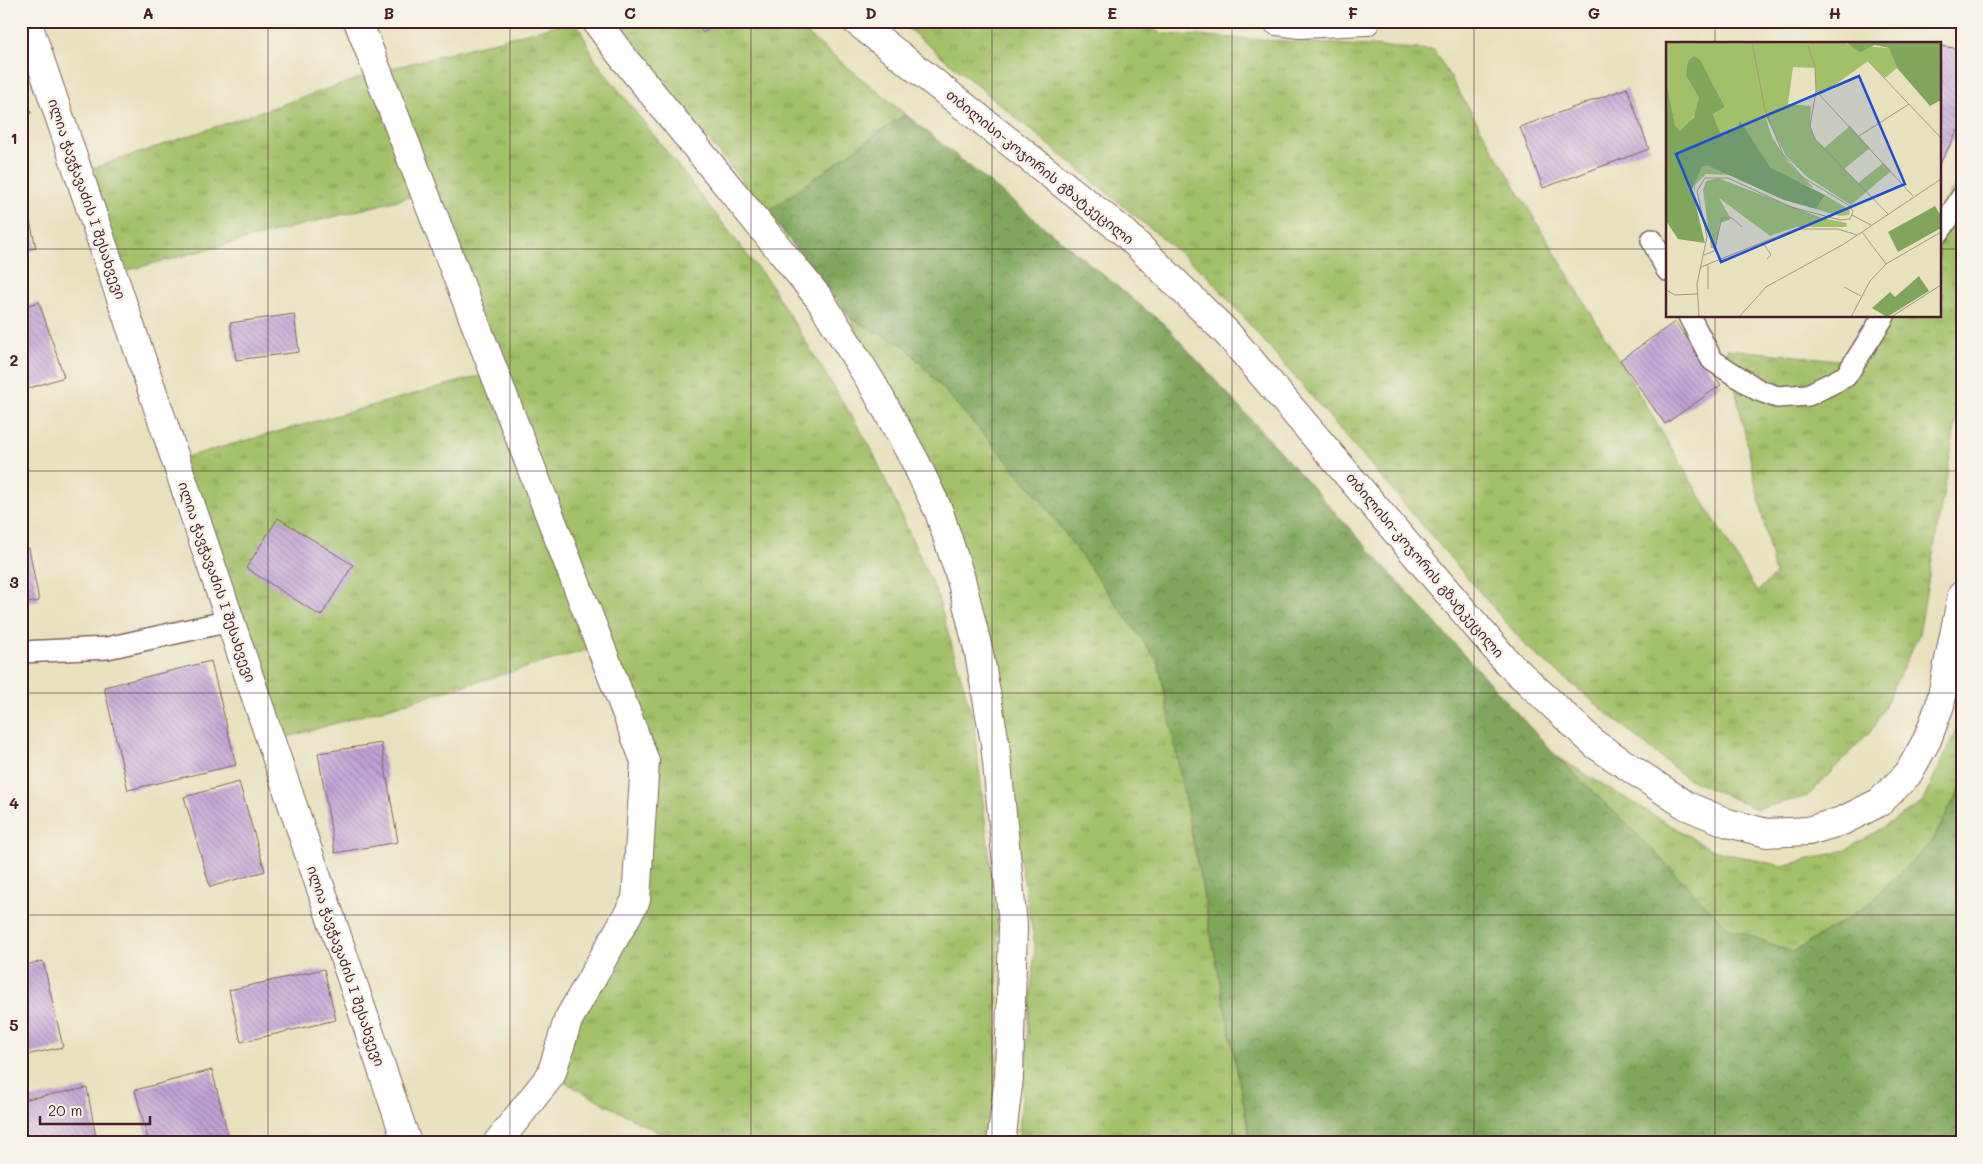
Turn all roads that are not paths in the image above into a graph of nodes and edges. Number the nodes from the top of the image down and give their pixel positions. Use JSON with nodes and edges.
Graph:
{"nodes":[{"id":1,"x":27,"y":21,"type":"edge"},
{"id":2,"x":358,"y":21,"type":"edge"},
{"id":3,"x":596,"y":21,"type":"edge"},
{"id":4,"x":856,"y":21,"type":"edge"},
{"id":5,"x":1277,"y":21,"type":"edge"},
{"id":6,"x":1366,"y":21,"type":"edge"},
{"id":7,"x":1962,"y":198,"type":"edge"},
{"id":8,"x":1940,"y":231,"type":"edge"},
{"id":9,"x":1652,"y":240,"type":"dead end"},
{"id":10,"x":1666,"y":268,"type":"edge"},
{"id":11,"x":1690,"y":318,"type":"edge"},
{"id":12,"x":1883,"y":318,"type":"edge"},
{"id":13,"x":1962,"y":595,"type":"edge"},
{"id":14,"x":230,"y":621,"type":"junction"},
{"id":15,"x":21,"y":652,"type":"edge"},
{"id":16,"x":407,"y":1143,"type":"edge"},
{"id":17,"x":497,"y":1143,"type":"edge"},
{"id":18,"x":1000,"y":1143,"type":"edge"}],
"edges":[{"from":1,"to":14,"type":"main road","name":"ილია ჭავჭავაძის I შესახვევი"},
{"from":2,"to":17,"type":"main road"},
{"from":3,"to":18,"type":"main road"},
{"from":4,"to":13,"type":"main road","name":"თბილისი-კოჯორის გზატკეცილი"},
{"from":5,"to":6,"type":"main road"},
{"from":7,"to":8,"type":"lane"},
{"from":9,"to":10,"type":"lane"},
{"from":11,"to":12,"type":"lane"},
{"from":14,"to":15,"type":"lane"},
{"from":14,"to":16,"type":"main road","name":"ილია ჭავჭავაძის I შესახვევი"}]}
